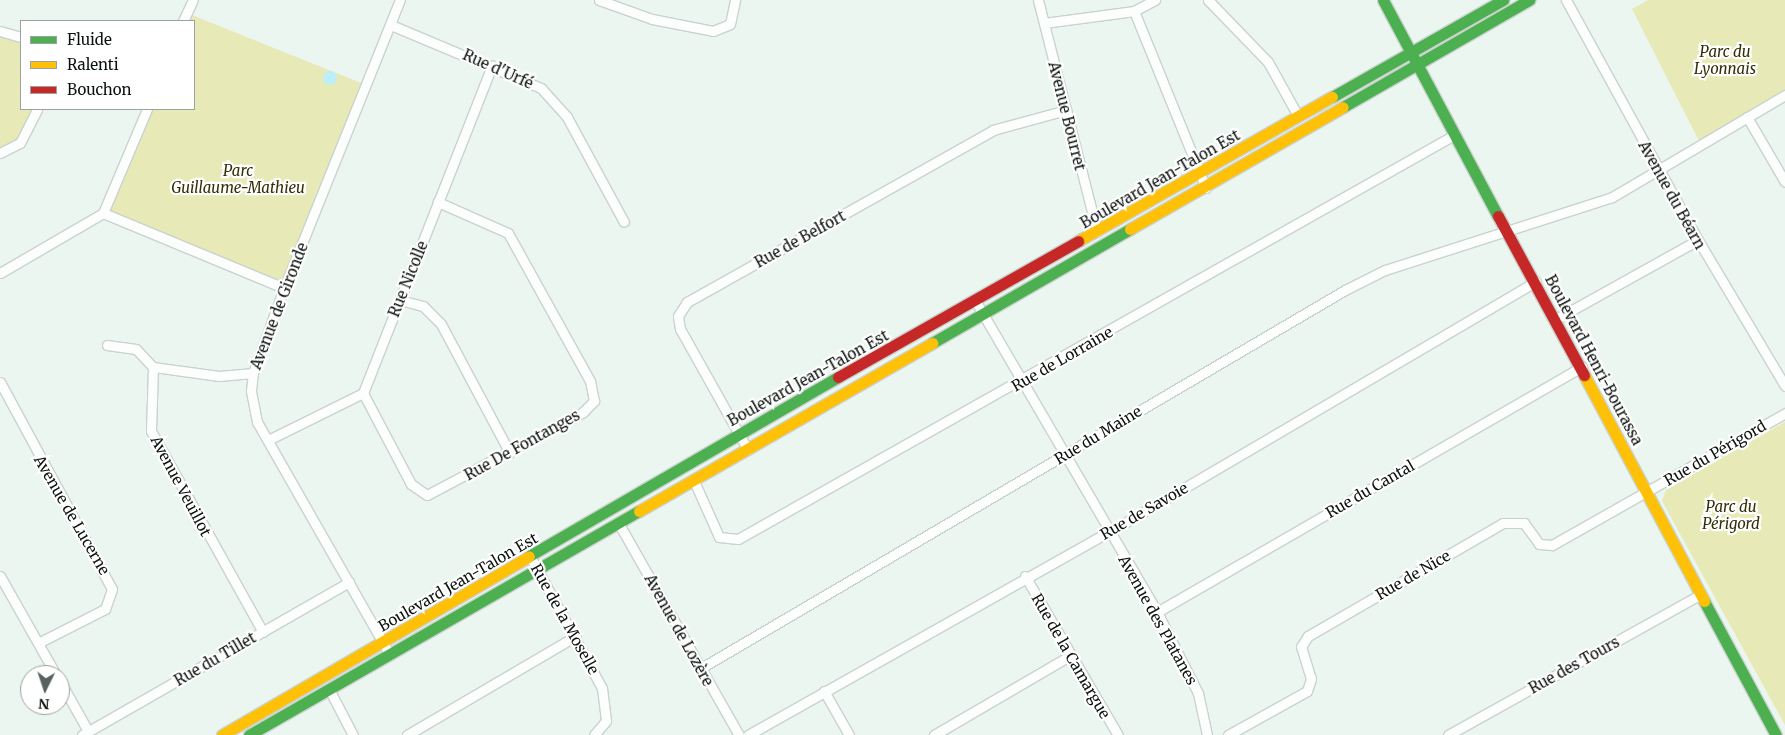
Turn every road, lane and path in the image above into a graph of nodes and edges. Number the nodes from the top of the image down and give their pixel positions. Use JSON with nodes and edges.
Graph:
{"nodes":[{"id":1,"x":193,"y":0,"type":"edge"},
{"id":2,"x":400,"y":0,"type":"edge"},
{"id":3,"x":599,"y":0,"type":"edge"},
{"id":4,"x":735,"y":0,"type":"edge"},
{"id":5,"x":1038,"y":0,"type":"edge"},
{"id":6,"x":1155,"y":0,"type":"edge"},
{"id":7,"x":1208,"y":0,"type":"edge"},
{"id":8,"x":1383,"y":0,"type":"edge"},
{"id":9,"x":1529,"y":0,"type":"edge"},
{"id":10,"x":1566,"y":0,"type":"edge"},
{"id":11,"x":1497,"y":1,"type":"edge"},
{"id":12,"x":1134,"y":10,"type":"junction"},
{"id":13,"x":183,"y":20,"type":"edge"},
{"id":14,"x":1044,"y":23,"type":"junction"},
{"id":15,"x":391,"y":25,"type":"junction"},
{"id":16,"x":0,"y":31,"type":"edge"},
{"id":17,"x":20,"y":37,"type":"edge"},
{"id":18,"x":1414,"y":57,"type":"junction"},
{"id":19,"x":492,"y":65,"type":"junction"},
{"id":20,"x":1785,"y":96,"type":"edge"},
{"id":21,"x":36,"y":110,"type":"edge"},
{"id":22,"x":147,"y":110,"type":"edge"},
{"id":23,"x":1066,"y":110,"type":"junction"},
{"id":24,"x":1298,"y":116,"type":"junction"},
{"id":25,"x":1747,"y":117,"type":"junction"},
{"id":26,"x":1456,"y":134,"type":"junction"},
{"id":27,"x":0,"y":153,"type":"edge"},
{"id":28,"x":1657,"y":169,"type":"junction"},
{"id":29,"x":1199,"y":174,"type":"junction"},
{"id":30,"x":1785,"y":182,"type":"edge"},
{"id":31,"x":1206,"y":188,"type":"junction"},
{"id":32,"x":438,"y":202,"type":"junction"},
{"id":33,"x":103,"y":213,"type":"junction"},
{"id":34,"x":624,"y":222,"type":"dead end"},
{"id":35,"x":1097,"y":232,"type":"junction"},
{"id":36,"x":1509,"y":232,"type":"junction"},
{"id":37,"x":1698,"y":240,"type":"junction"},
{"id":38,"x":0,"y":273,"type":"edge"},
{"id":39,"x":1536,"y":281,"type":"junction"},
{"id":40,"x":284,"y":288,"type":"junction"},
{"id":41,"x":400,"y":300,"type":"junction"},
{"id":42,"x":976,"y":302,"type":"junction"},
{"id":43,"x":984,"y":315,"type":"junction"},
{"id":44,"x":1556,"y":319,"type":"junction"},
{"id":45,"x":107,"y":345,"type":"dead end"},
{"id":46,"x":153,"y":367,"type":"junction"},
{"id":47,"x":1582,"y":367,"type":"junction"},
{"id":48,"x":253,"y":373,"type":"junction"},
{"id":49,"x":1024,"y":381,"type":"junction"},
{"id":50,"x":0,"y":382,"type":"edge"},
{"id":51,"x":1785,"y":386,"type":"edge"},
{"id":52,"x":363,"y":393,"type":"junction"},
{"id":53,"x":4,"y":399,"type":"edge"},
{"id":54,"x":1785,"y":413,"type":"edge"},
{"id":55,"x":739,"y":433,"type":"junction"},
{"id":56,"x":268,"y":440,"type":"junction"},
{"id":57,"x":748,"y":450,"type":"junction"},
{"id":58,"x":510,"y":453,"type":"junction"},
{"id":59,"x":1065,"y":455,"type":"junction"},
{"id":60,"x":694,"y":481,"type":"junction"},
{"id":61,"x":1646,"y":492,"type":"junction"},
{"id":62,"x":619,"y":524,"type":"junction"},
{"id":63,"x":1109,"y":532,"type":"junction"},
{"id":64,"x":531,"y":558,"type":"junction"},
{"id":65,"x":538,"y":570,"type":"junction"},
{"id":66,"x":0,"y":576,"type":"edge"},
{"id":67,"x":1025,"y":576,"type":"junction"},
{"id":68,"x":349,"y":582,"type":"junction"},
{"id":69,"x":1700,"y":595,"type":"junction"},
{"id":70,"x":1157,"y":612,"type":"junction"},
{"id":71,"x":262,"y":632,"type":"junction"},
{"id":72,"x":576,"y":636,"type":"junction"},
{"id":73,"x":383,"y":642,"type":"junction"},
{"id":74,"x":38,"y":643,"type":"junction"},
{"id":75,"x":390,"y":655,"type":"junction"},
{"id":76,"x":1071,"y":655,"type":"junction"},
{"id":77,"x":50,"y":665,"type":"edge"},
{"id":78,"x":700,"y":668,"type":"junction"},
{"id":79,"x":330,"y":691,"type":"junction"},
{"id":80,"x":824,"y":691,"type":"junction"},
{"id":81,"x":70,"y":702,"type":"edge"},
{"id":82,"x":240,"y":730,"type":"edge"},
{"id":83,"x":85,"y":733,"type":"edge"},
{"id":84,"x":222,"y":735,"type":"edge"},
{"id":85,"x":249,"y":735,"type":"edge"},
{"id":86,"x":352,"y":735,"type":"edge"},
{"id":87,"x":407,"y":735,"type":"edge"},
{"id":88,"x":594,"y":735,"type":"edge"},
{"id":89,"x":739,"y":735,"type":"edge"},
{"id":90,"x":748,"y":735,"type":"edge"},
{"id":91,"x":849,"y":735,"type":"edge"},
{"id":92,"x":934,"y":735,"type":"edge"},
{"id":93,"x":1118,"y":735,"type":"edge"},
{"id":94,"x":1207,"y":735,"type":"edge"},
{"id":95,"x":1228,"y":735,"type":"edge"},
{"id":96,"x":1448,"y":735,"type":"edge"},
{"id":97,"x":1776,"y":735,"type":"edge"}],
"edges":[{"from":1,"to":13,"type":"street"},
{"from":2,"to":15,"type":"street","name":"Avenue de Gironde"},
{"from":3,"to":4,"type":"street"},
{"from":5,"to":14,"type":"street","name":"Avenue Bourret"},
{"from":6,"to":12,"type":"street"},
{"from":7,"to":24,"type":"street"},
{"from":8,"to":18,"type":"street","name":"Boulevard Henri-Bourassa"},
{"from":9,"to":18,"type":"street"},
{"from":10,"to":28,"type":"street","name":"Avenue du Béarn"},
{"from":11,"to":18,"type":"street"},
{"from":12,"to":14,"type":"street"},
{"from":12,"to":29,"type":"street"},
{"from":14,"to":23,"type":"street","name":"Avenue Bourret"},
{"from":15,"to":19,"type":"street","name":"Rue d'Urfé"},
{"from":15,"to":40,"type":"street","name":"Avenue de Gironde"},
{"from":16,"to":17,"type":"street"},
{"from":18,"to":24,"type":"street","name":"Boulevard Jean-Talon Est"},
{"from":18,"to":26,"type":"street","name":"Boulevard Henri-Bourassa"},
{"from":18,"to":31,"type":"street","name":"Boulevard Jean-Talon Est"},
{"from":19,"to":32,"type":"street","name":"Rue Nicolle"},
{"from":19,"to":34,"type":"street","name":"Rue d'Urfé"},
{"from":20,"to":25,"type":"street","name":"Rue du Maine"},
{"from":21,"to":27,"type":"street"},
{"from":22,"to":33,"type":"street"},
{"from":23,"to":35,"type":"street","name":"Avenue Bourret"},
{"from":23,"to":55,"type":"street","name":"Rue de Belfort"},
{"from":24,"to":29,"type":"street","name":"Boulevard Jean-Talon Est"},
{"from":25,"to":28,"type":"street","name":"Rue du Maine"},
{"from":25,"to":30,"type":"street"},
{"from":26,"to":36,"type":"street","name":"Boulevard Henri-Bourassa"},
{"from":26,"to":49,"type":"street","name":"Rue de Lorraine"},
{"from":28,"to":36,"type":"street","name":"Rue du Maine"},
{"from":28,"to":37,"type":"street","name":"Avenue du Béarn"},
{"from":29,"to":31,"type":"street"},
{"from":29,"to":35,"type":"street","name":"Boulevard Jean-Talon Est"},
{"from":31,"to":43,"type":"street","name":"Boulevard Jean-Talon Est"},
{"from":32,"to":41,"type":"street","name":"Rue Nicolle"},
{"from":32,"to":58,"type":"street","name":"Rue De Fontanges"},
{"from":33,"to":38,"type":"street"},
{"from":33,"to":40,"type":"street"},
{"from":35,"to":42,"type":"street","name":"Boulevard Jean-Talon Est"},
{"from":36,"to":39,"type":"street","name":"Boulevard Henri-Bourassa"},
{"from":36,"to":59,"type":"street","name":"Rue du Maine"},
{"from":37,"to":44,"type":"street"},
{"from":37,"to":51,"type":"street","name":"Avenue du Béarn"},
{"from":39,"to":44,"type":"street","name":"Boulevard Henri-Bourassa"},
{"from":39,"to":63,"type":"street","name":"Rue de Savoie"},
{"from":40,"to":48,"type":"street","name":"Avenue de Gironde"},
{"from":41,"to":52,"type":"street","name":"Rue Nicolle"},
{"from":41,"to":58,"type":"street"},
{"from":42,"to":43,"type":"street","name":"Avenue des Platanes"},
{"from":42,"to":55,"type":"street","name":"Boulevard Jean-Talon Est"},
{"from":43,"to":49,"type":"street","name":"Avenue des Platanes"},
{"from":43,"to":57,"type":"street","name":"Boulevard Jean-Talon Est"},
{"from":44,"to":47,"type":"street","name":"Boulevard Henri-Bourassa"},
{"from":45,"to":46,"type":"street"},
{"from":46,"to":48,"type":"street"},
{"from":46,"to":71,"type":"street","name":"Avenue Veuillot"},
{"from":47,"to":61,"type":"street","name":"Boulevard Henri-Bourassa"},
{"from":47,"to":70,"type":"street","name":"Rue du Cantal"},
{"from":48,"to":56,"type":"street","name":"Avenue de Gironde"},
{"from":49,"to":59,"type":"street","name":"Avenue des Platanes"},
{"from":49,"to":60,"type":"street","name":"Rue de Lorraine"},
{"from":50,"to":53,"type":"street","name":"Avenue de Lucerne"},
{"from":52,"to":56,"type":"street"},
{"from":52,"to":58,"type":"street","name":"Rue De Fontanges"},
{"from":53,"to":74,"type":"street","name":"Avenue de Lucerne"},
{"from":54,"to":61,"type":"street","name":"Rue du Périgord"},
{"from":55,"to":57,"type":"street","name":"Rue de Belfort"},
{"from":55,"to":64,"type":"street","name":"Boulevard Jean-Talon Est"},
{"from":56,"to":68,"type":"street","name":"Avenue de Gironde"},
{"from":57,"to":60,"type":"street","name":"Boulevard Jean-Talon Est"},
{"from":59,"to":63,"type":"street","name":"Avenue des Platanes"},
{"from":59,"to":78,"type":"street","name":"Rue du Maine"},
{"from":60,"to":62,"type":"street","name":"Boulevard Jean-Talon Est"},
{"from":61,"to":69,"type":"street","name":"Boulevard Henri-Bourassa"},
{"from":61,"to":95,"type":"street","name":"Rue de Nice"},
{"from":62,"to":65,"type":"street","name":"Boulevard Jean-Talon Est"},
{"from":62,"to":78,"type":"street","name":"Avenue de Lozère"},
{"from":63,"to":67,"type":"street","name":"Rue de Savoie"},
{"from":63,"to":70,"type":"street","name":"Avenue des Platanes"},
{"from":64,"to":65,"type":"street","name":"Rue de la Moselle"},
{"from":64,"to":73,"type":"street","name":"Boulevard Jean-Talon Est"},
{"from":65,"to":72,"type":"street","name":"Rue de la Moselle"},
{"from":65,"to":75,"type":"street","name":"Boulevard Jean-Talon Est"},
{"from":66,"to":74,"type":"street"},
{"from":67,"to":76,"type":"street","name":"Rue de la Camargue"},
{"from":67,"to":80,"type":"street","name":"Rue de Savoie"},
{"from":68,"to":71,"type":"street","name":"Rue du Tillet"},
{"from":68,"to":73,"type":"street","name":"Avenue de Gironde"},
{"from":69,"to":96,"type":"street","name":"Rue des Tours"},
{"from":69,"to":97,"type":"street","name":"Boulevard Henri-Bourassa"},
{"from":70,"to":94,"type":"street","name":"Avenue des Platanes"},
{"from":71,"to":83,"type":"street","name":"Rue du Tillet"},
{"from":72,"to":87,"type":"street"},
{"from":72,"to":88,"type":"street","name":"Rue de la Moselle"},
{"from":73,"to":75,"type":"street","name":"Avenue de Gironde"},
{"from":73,"to":82,"type":"street","name":"Boulevard Jean-Talon Est"},
{"from":74,"to":77,"type":"street"},
{"from":75,"to":79,"type":"street","name":"Boulevard Jean-Talon Est"},
{"from":76,"to":92,"type":"street"},
{"from":76,"to":93,"type":"street","name":"Rue de la Camargue"},
{"from":78,"to":89,"type":"street","name":"Avenue de Lozère"},
{"from":79,"to":85,"type":"street","name":"Boulevard Jean-Talon Est"},
{"from":79,"to":86,"type":"street"},
{"from":80,"to":90,"type":"street","name":"Rue de Savoie"},
{"from":80,"to":91,"type":"street"},
{"from":81,"to":83,"type":"street"},
{"from":82,"to":84,"type":"street","name":"Boulevard Jean-Talon Est"}]}
